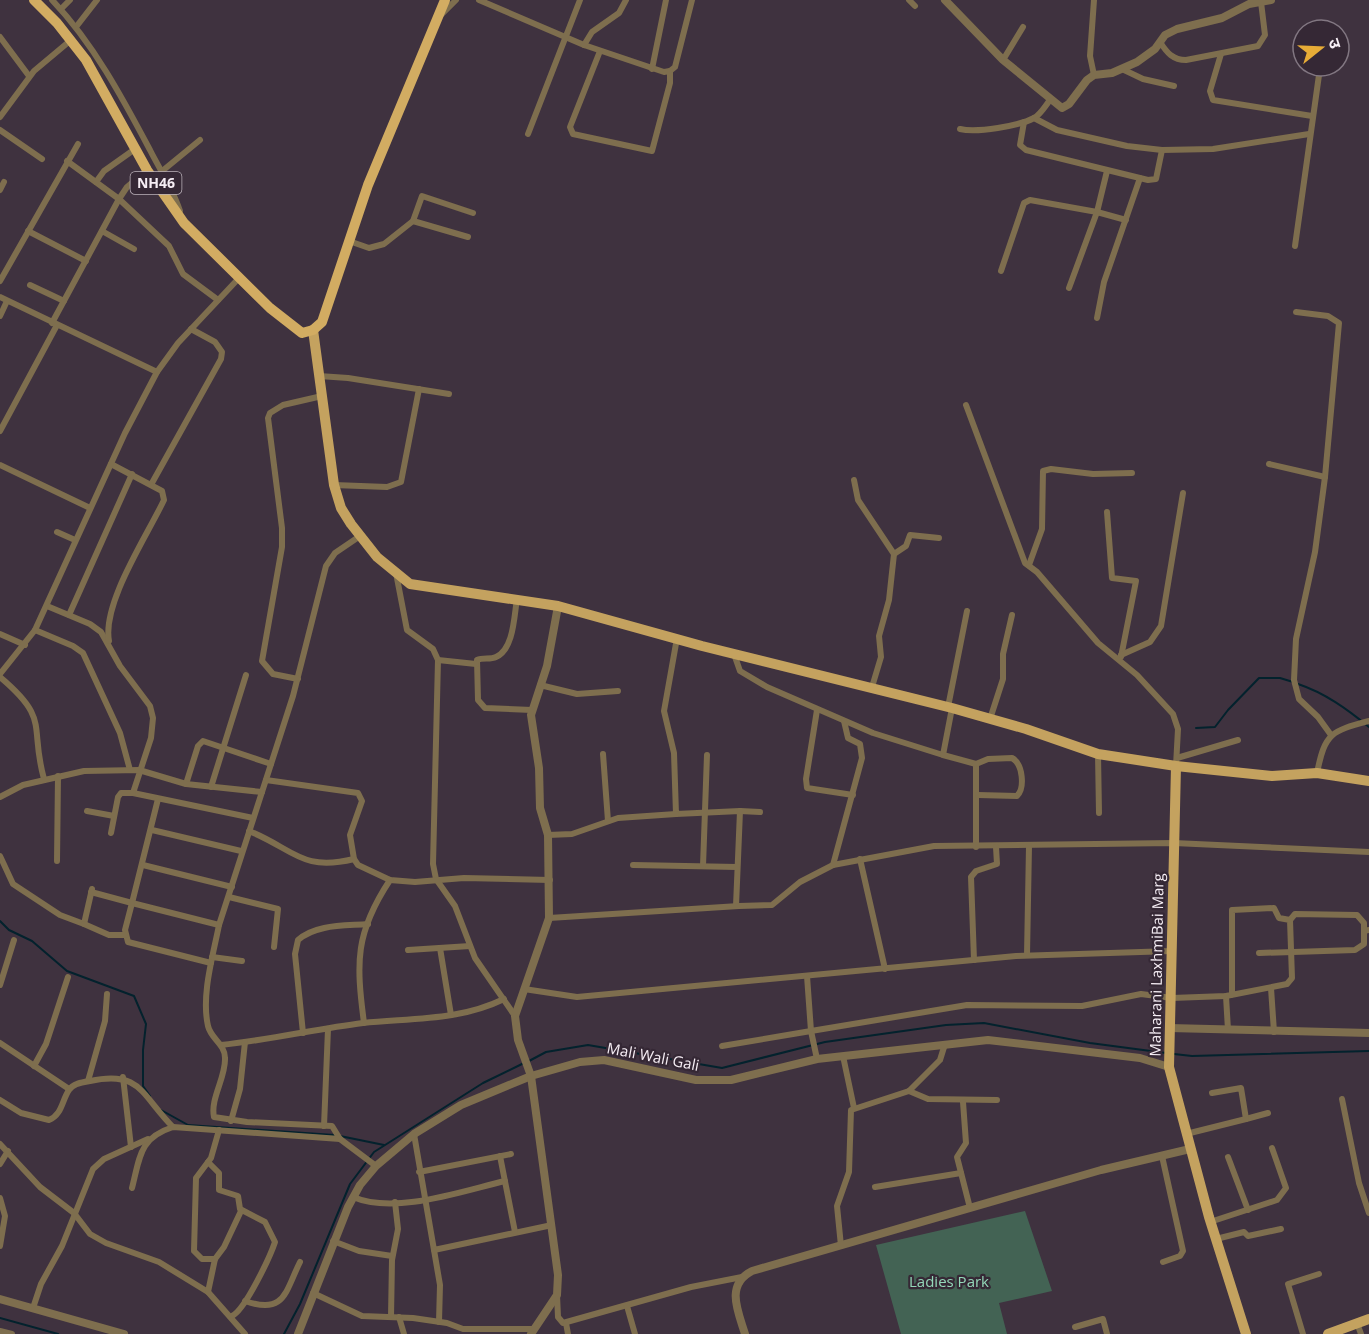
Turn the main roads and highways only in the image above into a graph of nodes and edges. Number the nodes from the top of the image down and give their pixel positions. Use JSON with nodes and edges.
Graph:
{"nodes":[{"id":1,"x":34,"y":0,"type":"edge"},
{"id":2,"x":445,"y":0,"type":"edge"},
{"id":3,"x":312,"y":330,"type":"junction"},
{"id":4,"x":1176,"y":762,"type":"junction"},
{"id":5,"x":1369,"y":781,"type":"edge"},
{"id":6,"x":1369,"y":1319,"type":"edge"},
{"id":7,"x":1246,"y":1334,"type":"edge"},
{"id":8,"x":1328,"y":1334,"type":"edge"}],
"edges":[{"from":1,"to":3,"type":"highway","number":"NH46"},
{"from":2,"to":3,"type":"highway"},
{"from":3,"to":4,"type":"main road"},
{"from":4,"to":5,"type":"main road"},
{"from":4,"to":7,"type":"main road","name":"Maharani LaxhmiBai Marg"},
{"from":6,"to":8,"type":"main road"}]}
